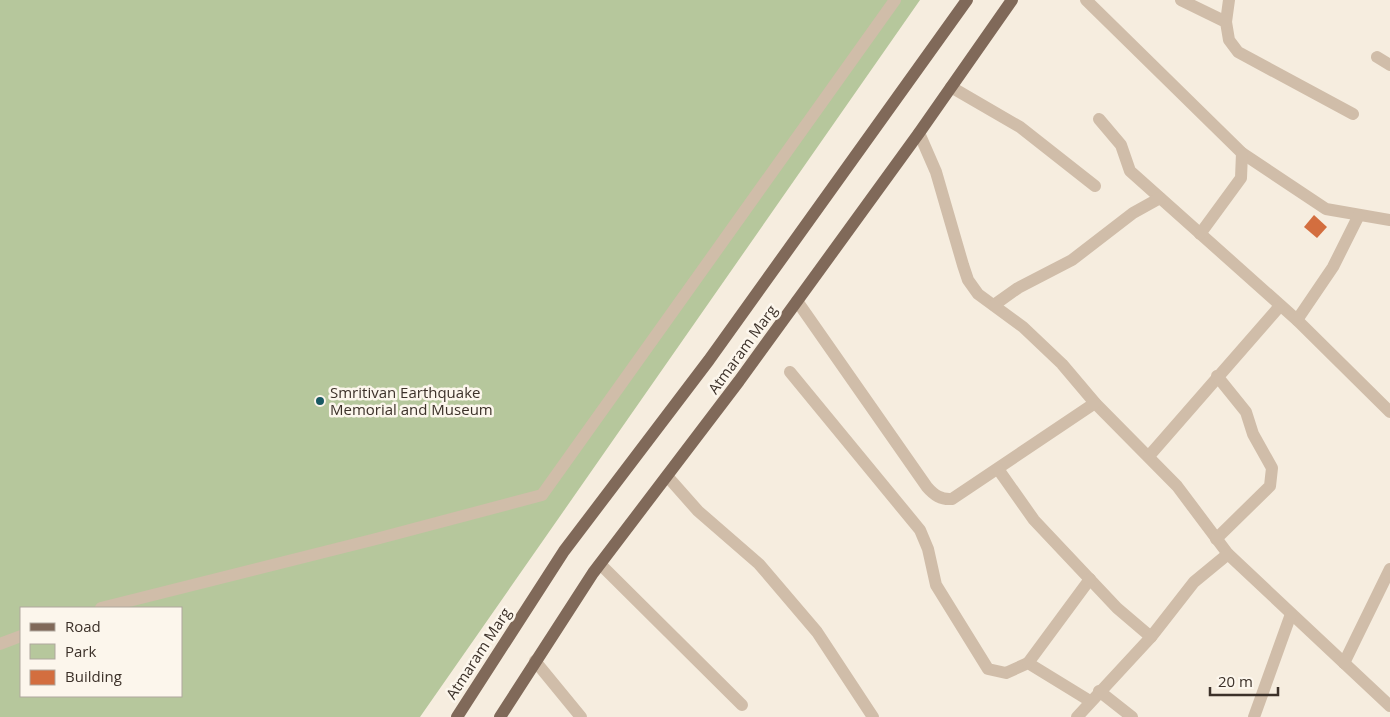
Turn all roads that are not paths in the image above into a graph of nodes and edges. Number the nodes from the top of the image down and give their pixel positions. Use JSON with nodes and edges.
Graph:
{"nodes":[{"id":1,"x":895,"y":0,"type":"edge"},
{"id":2,"x":967,"y":0,"type":"edge"},
{"id":3,"x":1012,"y":0,"type":"edge"},
{"id":4,"x":1086,"y":0,"type":"edge"},
{"id":5,"x":1181,"y":0,"type":"edge"},
{"id":6,"x":1229,"y":0,"type":"edge"},
{"id":7,"x":1226,"y":22,"type":"junction"},
{"id":8,"x":1377,"y":57,"type":"dead end"},
{"id":9,"x":1390,"y":65,"type":"edge"},
{"id":10,"x":951,"y":87,"type":"junction"},
{"id":11,"x":1353,"y":114,"type":"dead end"},
{"id":12,"x":1099,"y":119,"type":"dead end"},
{"id":13,"x":919,"y":133,"type":"junction"},
{"id":14,"x":1242,"y":153,"type":"junction"},
{"id":15,"x":1095,"y":186,"type":"dead end"},
{"id":16,"x":1160,"y":198,"type":"junction"},
{"id":17,"x":1359,"y":216,"type":"junction"},
{"id":18,"x":1390,"y":220,"type":"edge"},
{"id":19,"x":1200,"y":234,"type":"junction"},
{"id":20,"x":797,"y":301,"type":"junction"},
{"id":21,"x":994,"y":305,"type":"junction"},
{"id":22,"x":1279,"y":307,"type":"junction"},
{"id":23,"x":1296,"y":320,"type":"junction"},
{"id":24,"x":790,"y":372,"type":"dead end"},
{"id":25,"x":1217,"y":376,"type":"junction"},
{"id":26,"x":1095,"y":403,"type":"junction"},
{"id":27,"x":1390,"y":412,"type":"edge"},
{"id":28,"x":1148,"y":456,"type":"junction"},
{"id":29,"x":998,"y":469,"type":"junction"},
{"id":30,"x":667,"y":476,"type":"junction"},
{"id":31,"x":1216,"y":538,"type":"junction"},
{"id":32,"x":1228,"y":554,"type":"junction"},
{"id":33,"x":600,"y":564,"type":"junction"},
{"id":34,"x":1390,"y":569,"type":"edge"},
{"id":35,"x":1090,"y":579,"type":"junction"},
{"id":36,"x":105,"y":607,"type":"edge"},
{"id":37,"x":1291,"y":614,"type":"junction"},
{"id":38,"x":20,"y":636,"type":"edge"},
{"id":39,"x":1151,"y":637,"type":"junction"},
{"id":40,"x":0,"y":644,"type":"edge"},
{"id":41,"x":535,"y":661,"type":"junction"},
{"id":42,"x":1028,"y":663,"type":"junction"},
{"id":43,"x":1344,"y":663,"type":"junction"},
{"id":44,"x":1094,"y":696,"type":"junction"},
{"id":45,"x":742,"y":705,"type":"dead end"},
{"id":46,"x":1390,"y":706,"type":"edge"},
{"id":47,"x":457,"y":717,"type":"edge"},
{"id":48,"x":500,"y":717,"type":"edge"},
{"id":49,"x":582,"y":717,"type":"edge"},
{"id":50,"x":873,"y":717,"type":"edge"},
{"id":51,"x":1077,"y":717,"type":"edge"},
{"id":52,"x":1132,"y":717,"type":"edge"},
{"id":53,"x":1254,"y":717,"type":"edge"}],
"edges":[{"from":1,"to":36,"type":"street"},
{"from":2,"to":47,"type":"main road","name":"Atmaram Marg"},
{"from":3,"to":10,"type":"main road","name":"Atmaram Marg"},
{"from":4,"to":14,"type":"street"},
{"from":5,"to":7,"type":"street"},
{"from":6,"to":7,"type":"street"},
{"from":7,"to":11,"type":"street"},
{"from":8,"to":9,"type":"street"},
{"from":10,"to":13,"type":"main road","name":"Atmaram Marg"},
{"from":10,"to":15,"type":"street"},
{"from":12,"to":16,"type":"street"},
{"from":13,"to":20,"type":"main road","name":"Atmaram Marg"},
{"from":13,"to":21,"type":"street"},
{"from":14,"to":17,"type":"street"},
{"from":14,"to":19,"type":"street"},
{"from":16,"to":19,"type":"street"},
{"from":16,"to":21,"type":"street"},
{"from":17,"to":18,"type":"street"},
{"from":17,"to":23,"type":"street"},
{"from":19,"to":22,"type":"street"},
{"from":20,"to":29,"type":"street"},
{"from":20,"to":30,"type":"main road","name":"Atmaram Marg"},
{"from":21,"to":26,"type":"street"},
{"from":22,"to":23,"type":"street"},
{"from":22,"to":25,"type":"street"},
{"from":23,"to":27,"type":"street"},
{"from":24,"to":42,"type":"street"},
{"from":25,"to":28,"type":"street"},
{"from":25,"to":31,"type":"street"},
{"from":26,"to":28,"type":"street"},
{"from":26,"to":29,"type":"street"},
{"from":28,"to":31,"type":"street"},
{"from":29,"to":35,"type":"street"},
{"from":30,"to":33,"type":"main road","name":"Atmaram Marg"},
{"from":30,"to":50,"type":"street"},
{"from":31,"to":32,"type":"street"},
{"from":32,"to":37,"type":"street"},
{"from":32,"to":39,"type":"street"},
{"from":33,"to":41,"type":"main road","name":"Atmaram Marg"},
{"from":33,"to":45,"type":"street"},
{"from":34,"to":43,"type":"street"},
{"from":35,"to":39,"type":"street"},
{"from":35,"to":42,"type":"street"},
{"from":37,"to":43,"type":"street"},
{"from":37,"to":53,"type":"street"},
{"from":38,"to":40,"type":"street"},
{"from":39,"to":44,"type":"street"},
{"from":41,"to":48,"type":"main road","name":"Atmaram Marg"},
{"from":41,"to":49,"type":"street"},
{"from":42,"to":44,"type":"street"},
{"from":43,"to":46,"type":"street"},
{"from":44,"to":51,"type":"street"},
{"from":44,"to":52,"type":"street"}]}
